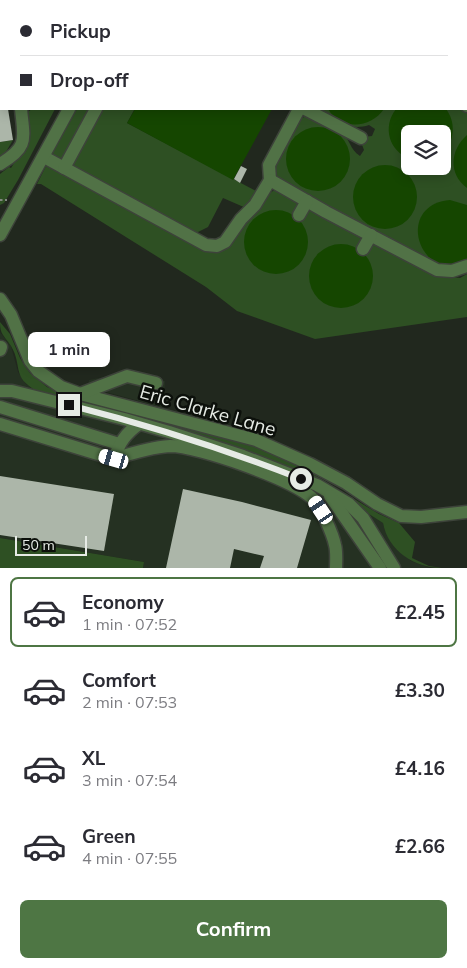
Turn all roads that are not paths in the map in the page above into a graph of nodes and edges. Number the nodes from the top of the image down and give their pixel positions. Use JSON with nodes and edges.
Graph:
{"nodes":[{"id":1,"x":21,"y":110,"type":"edge"},
{"id":2,"x":68,"y":110,"type":"edge"},
{"id":3,"x":95,"y":110,"type":"edge"},
{"id":4,"x":298,"y":110,"type":"edge"},
{"id":5,"x":307,"y":110,"type":"edge"},
{"id":6,"x":361,"y":138,"type":"dead end"},
{"id":7,"x":44,"y":157,"type":"junction"},
{"id":8,"x":0,"y":163,"type":"edge"},
{"id":9,"x":64,"y":168,"type":"junction"},
{"id":10,"x":270,"y":180,"type":"junction"},
{"id":11,"x":307,"y":200,"type":"junction"},
{"id":12,"x":299,"y":215,"type":"dead end"},
{"id":13,"x":5,"y":217,"type":"edge"},
{"id":14,"x":0,"y":235,"type":"edge"},
{"id":15,"x":371,"y":235,"type":"junction"},
{"id":16,"x":363,"y":249,"type":"dead end"},
{"id":17,"x":467,"y":266,"type":"edge"},
{"id":18,"x":0,"y":302,"type":"edge"},
{"id":19,"x":156,"y":383,"type":"dead end"},
{"id":20,"x":0,"y":391,"type":"edge"},
{"id":21,"x":80,"y":394,"type":"junction"},
{"id":22,"x":0,"y":406,"type":"edge"},
{"id":23,"x":0,"y":424,"type":"edge"},
{"id":24,"x":139,"y":424,"type":"junction"},
{"id":25,"x":119,"y":444,"type":"junction"},
{"id":26,"x":114,"y":459,"type":"junction"},
{"id":27,"x":327,"y":492,"type":"junction"},
{"id":28,"x":467,"y":512,"type":"edge"},
{"id":29,"x":366,"y":523,"type":"junction"},
{"id":30,"x":354,"y":531,"type":"junction"},
{"id":31,"x":336,"y":568,"type":"edge"},
{"id":32,"x":380,"y":568,"type":"edge"},
{"id":33,"x":394,"y":568,"type":"edge"}],
"edges":[{"from":1,"to":8,"type":"street"},
{"from":2,"to":7,"type":"street"},
{"from":3,"to":9,"type":"street"},
{"from":4,"to":10,"type":"street"},
{"from":5,"to":6,"type":"street"},
{"from":7,"to":9,"type":"street"},
{"from":7,"to":13,"type":"street"},
{"from":9,"to":10,"type":"street"},
{"from":10,"to":11,"type":"street"},
{"from":11,"to":12,"type":"street"},
{"from":11,"to":15,"type":"street"},
{"from":13,"to":14,"type":"street"},
{"from":15,"to":16,"type":"street"},
{"from":15,"to":17,"type":"street"},
{"from":18,"to":21,"type":"street","name":"Eric Clarke Lane"},
{"from":19,"to":21,"type":"street"},
{"from":20,"to":24,"type":"street"},
{"from":21,"to":28,"type":"street","name":"Eric Clarke Lane"},
{"from":22,"to":25,"type":"street"},
{"from":23,"to":26,"type":"street"},
{"from":24,"to":25,"type":"street"},
{"from":24,"to":27,"type":"street"},
{"from":25,"to":26,"type":"street"},
{"from":26,"to":31,"type":"street"},
{"from":27,"to":29,"type":"street"},
{"from":27,"to":30,"type":"street"},
{"from":29,"to":30,"type":"street"},
{"from":29,"to":33,"type":"street"},
{"from":30,"to":32,"type":"street"}]}
